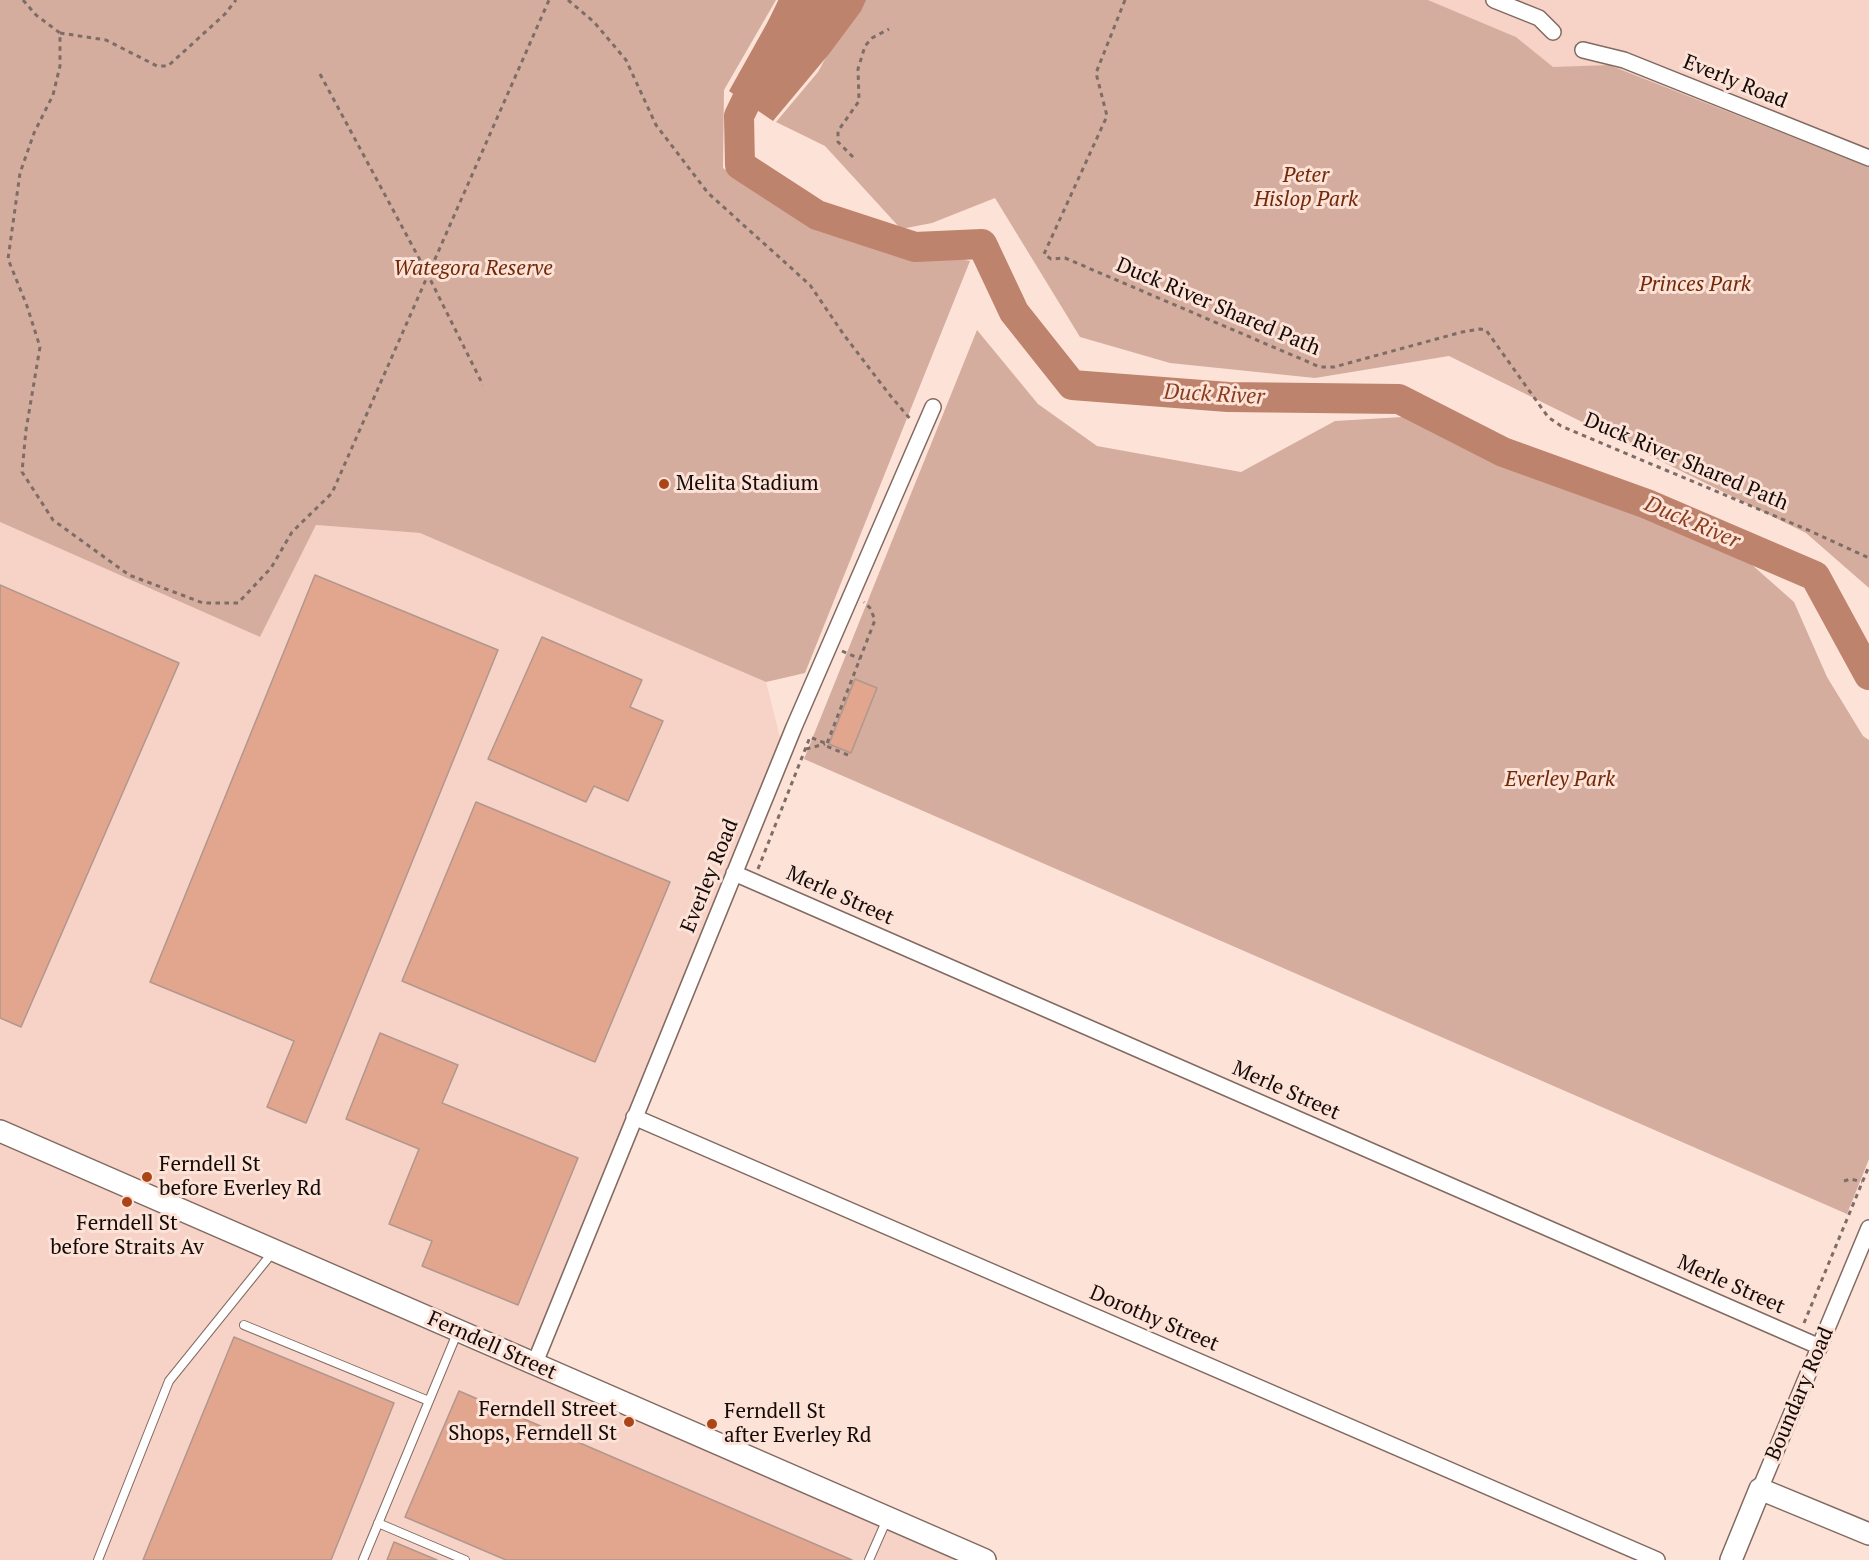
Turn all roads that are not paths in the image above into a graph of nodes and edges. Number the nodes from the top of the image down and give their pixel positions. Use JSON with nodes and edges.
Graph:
{"nodes":[{"id":1,"x":1494,"y":0,"type":"edge"},
{"id":2,"x":1553,"y":32,"type":"dead end"},
{"id":3,"x":1583,"y":50,"type":"dead end"},
{"id":4,"x":1869,"y":158,"type":"edge"},
{"id":5,"x":933,"y":406,"type":"dead end"},
{"id":6,"x":734,"y":873,"type":"junction"},
{"id":7,"x":634,"y":1117,"type":"junction"},
{"id":8,"x":0,"y":1131,"type":"edge"},
{"id":9,"x":1869,"y":1228,"type":"edge"},
{"id":10,"x":275,"y":1250,"type":"junction"},
{"id":11,"x":244,"y":1325,"type":"dead end"},
{"id":12,"x":458,"y":1331,"type":"junction"},
{"id":13,"x":1820,"y":1347,"type":"junction"},
{"id":14,"x":534,"y":1365,"type":"junction"},
{"id":15,"x":429,"y":1401,"type":"junction"},
{"id":16,"x":1760,"y":1489,"type":"junction"},
{"id":17,"x":887,"y":1518,"type":"junction"},
{"id":18,"x":378,"y":1523,"type":"junction"},
{"id":19,"x":1869,"y":1534,"type":"edge"},
{"id":20,"x":98,"y":1560,"type":"edge"},
{"id":21,"x":363,"y":1560,"type":"edge"},
{"id":22,"x":465,"y":1560,"type":"edge"},
{"id":23,"x":868,"y":1560,"type":"edge"},
{"id":24,"x":985,"y":1560,"type":"edge"},
{"id":25,"x":1657,"y":1560,"type":"edge"},
{"id":26,"x":1731,"y":1560,"type":"edge"}],
"edges":[{"from":1,"to":2,"type":"street"},
{"from":3,"to":4,"type":"street","name":"Everly Road"},
{"from":5,"to":6,"type":"street","name":"Everley Road"},
{"from":6,"to":7,"type":"street","name":"Everley Road"},
{"from":6,"to":13,"type":"street","name":"Merle Street"},
{"from":7,"to":14,"type":"street","name":"Everley Road"},
{"from":7,"to":25,"type":"street","name":"Dorothy Street"},
{"from":8,"to":10,"type":"main road","name":"Ferndell Street"},
{"from":9,"to":13,"type":"street","name":"Boundary Road"},
{"from":10,"to":12,"type":"main road","name":"Ferndell Street"},
{"from":10,"to":20,"type":"lane"},
{"from":11,"to":15,"type":"lane"},
{"from":12,"to":14,"type":"main road","name":"Ferndell Street"},
{"from":12,"to":15,"type":"lane"},
{"from":13,"to":16,"type":"street","name":"Boundary Road"},
{"from":14,"to":17,"type":"main road","name":"Ferndell Street"},
{"from":15,"to":18,"type":"lane"},
{"from":16,"to":19,"type":"main road"},
{"from":16,"to":26,"type":"main road","name":"Boundary Road"},
{"from":17,"to":23,"type":"lane"},
{"from":17,"to":24,"type":"main road","name":"Ferndell Street"},
{"from":18,"to":21,"type":"lane"},
{"from":18,"to":22,"type":"lane"}]}
